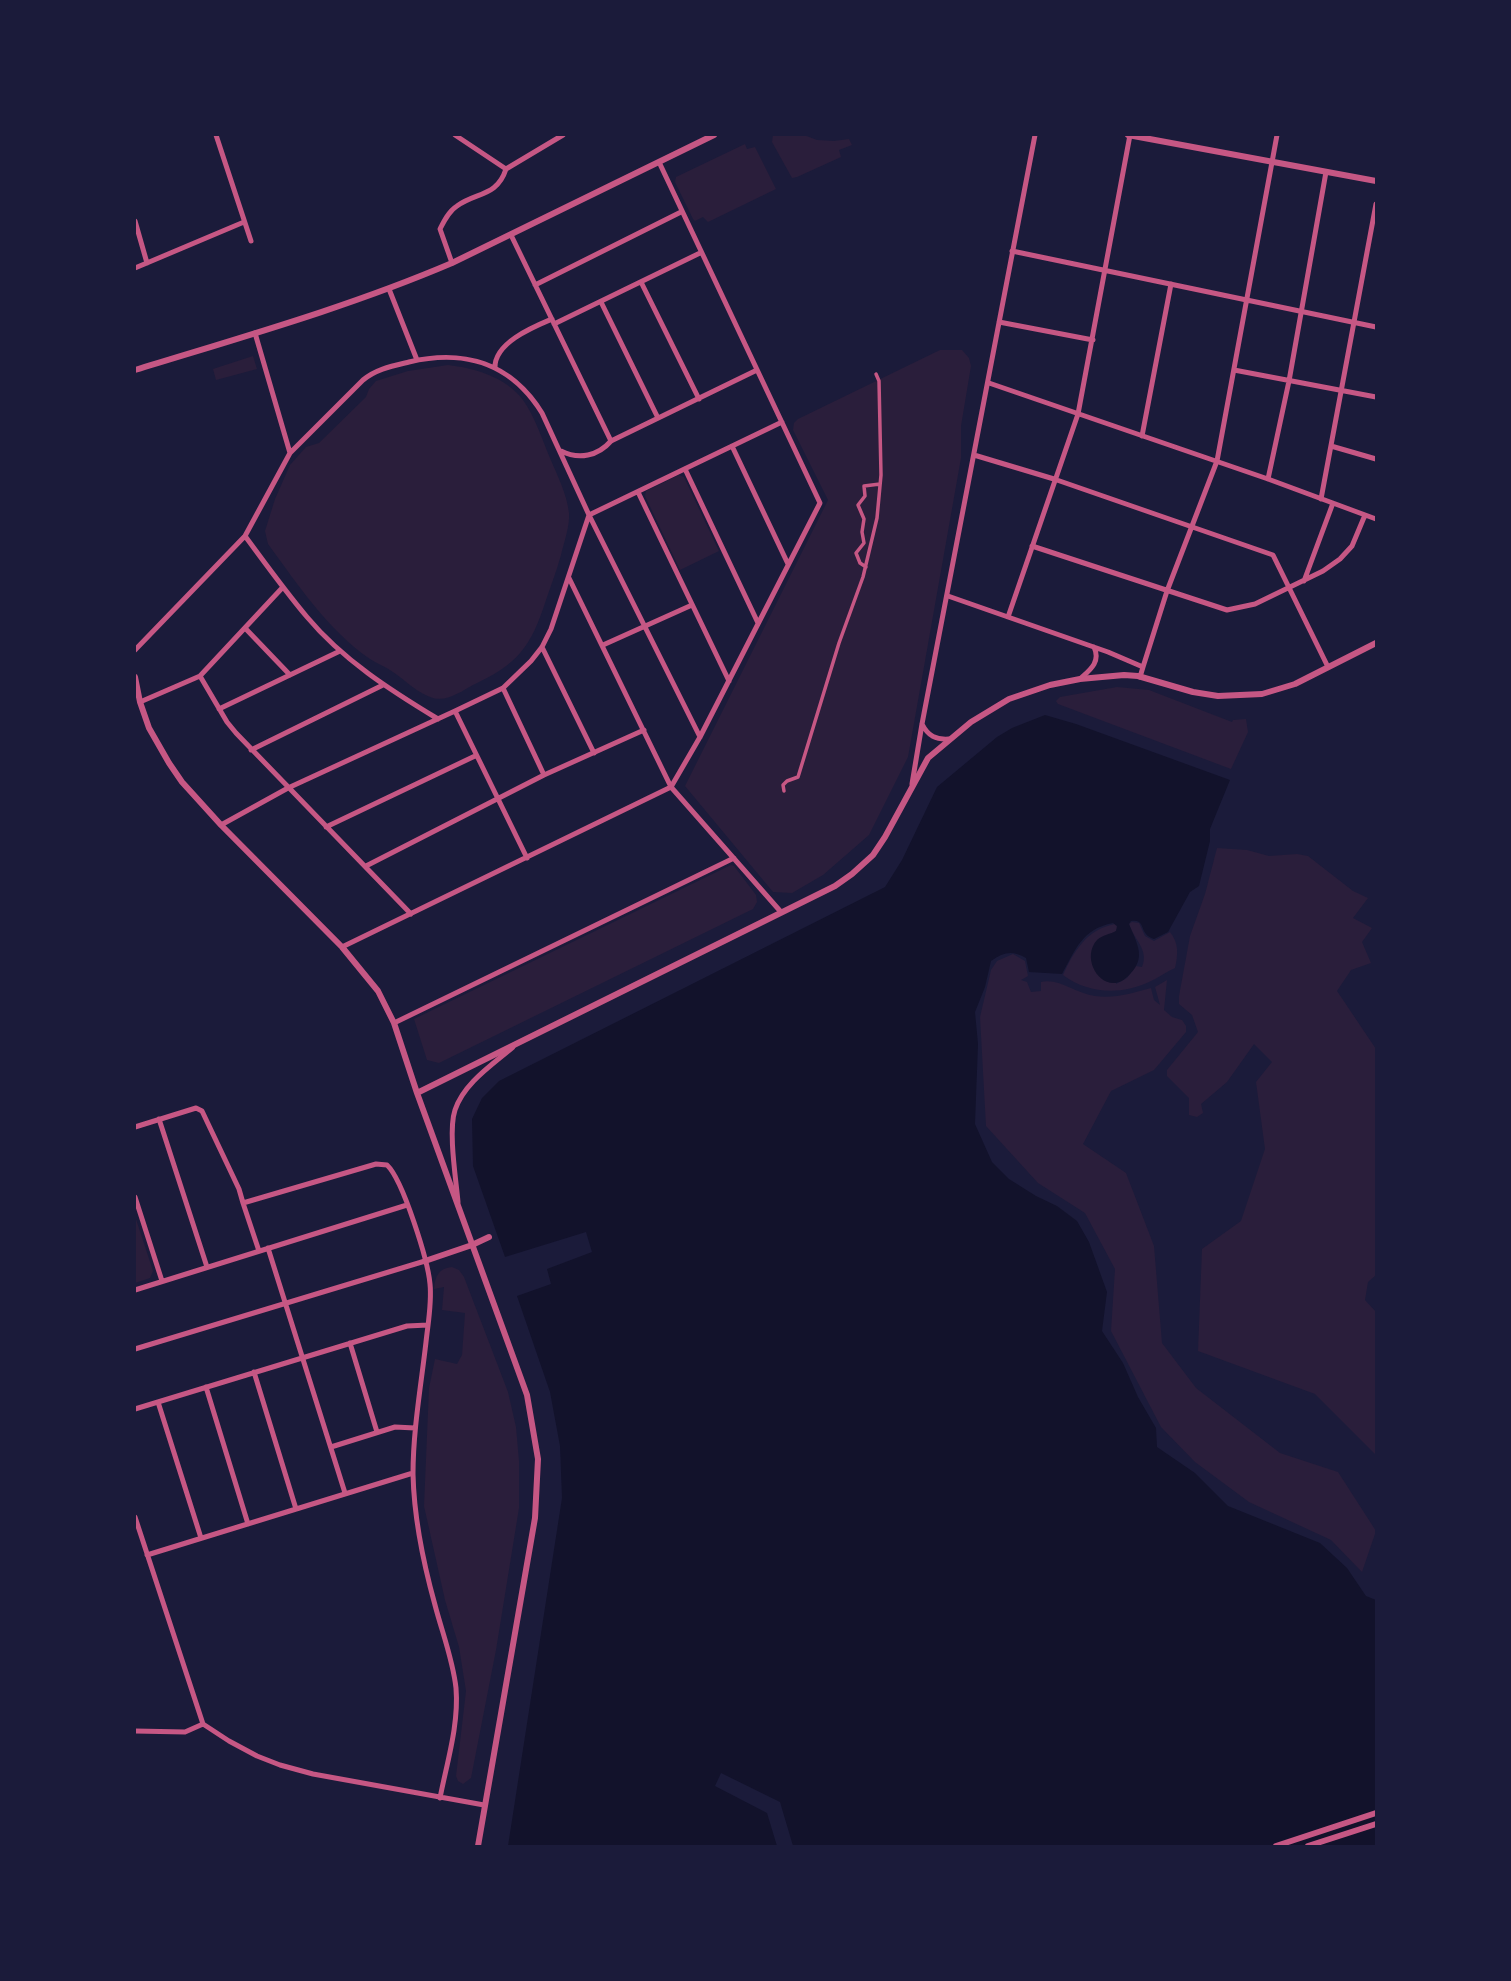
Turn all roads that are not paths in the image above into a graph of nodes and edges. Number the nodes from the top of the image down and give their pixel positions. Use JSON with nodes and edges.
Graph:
{"nodes":[{"id":1,"x":216,"y":135,"type":"edge"},
{"id":2,"x":455,"y":135,"type":"edge"},
{"id":3,"x":563,"y":135,"type":"edge"},
{"id":4,"x":714,"y":135,"type":"edge"},
{"id":5,"x":1035,"y":135,"type":"edge"},
{"id":6,"x":1129,"y":135,"type":"edge"},
{"id":7,"x":1277,"y":135,"type":"edge"},
{"id":8,"x":1271,"y":161,"type":"junction"},
{"id":9,"x":659,"y":162,"type":"junction"},
{"id":10,"x":506,"y":169,"type":"junction"},
{"id":11,"x":1326,"y":172,"type":"junction"},
{"id":12,"x":1376,"y":181,"type":"edge"},
{"id":13,"x":1376,"y":204,"type":"edge"},
{"id":14,"x":681,"y":212,"type":"junction"},
{"id":15,"x":135,"y":221,"type":"edge"},
{"id":16,"x":244,"y":222,"type":"junction"},
{"id":17,"x":511,"y":234,"type":"junction"},
{"id":18,"x":251,"y":241,"type":"dead end"},
{"id":19,"x":1012,"y":251,"type":"junction"},
{"id":20,"x":701,"y":253,"type":"junction"},
{"id":21,"x":1367,"y":255,"type":"junction"},
{"id":22,"x":1376,"y":256,"type":"edge"},
{"id":23,"x":147,"y":263,"type":"junction"},
{"id":24,"x":452,"y":263,"type":"junction"},
{"id":25,"x":135,"y":268,"type":"edge"},
{"id":26,"x":1106,"y":270,"type":"junction"},
{"id":27,"x":641,"y":282,"type":"junction"},
{"id":28,"x":1171,"y":284,"type":"junction"},
{"id":29,"x":535,"y":285,"type":"junction"},
{"id":30,"x":388,"y":289,"type":"junction"},
{"id":31,"x":1247,"y":299,"type":"junction"},
{"id":32,"x":601,"y":302,"type":"junction"},
{"id":33,"x":1301,"y":312,"type":"junction"},
{"id":34,"x":553,"y":321,"type":"junction"},
{"id":35,"x":999,"y":322,"type":"junction"},
{"id":36,"x":1354,"y":322,"type":"junction"},
{"id":37,"x":1376,"y":327,"type":"edge"},
{"id":38,"x":255,"y":333,"type":"junction"},
{"id":39,"x":1093,"y":340,"type":"junction"},
{"id":40,"x":417,"y":360,"type":"junction"},
{"id":41,"x":495,"y":368,"type":"junction"},
{"id":42,"x":135,"y":370,"type":"edge"},
{"id":43,"x":757,"y":370,"type":"junction"},
{"id":44,"x":1234,"y":370,"type":"junction"},
{"id":45,"x":876,"y":374,"type":"dead end"},
{"id":46,"x":1289,"y":381,"type":"junction"},
{"id":47,"x":989,"y":383,"type":"junction"},
{"id":48,"x":1341,"y":391,"type":"junction"},
{"id":49,"x":1376,"y":397,"type":"edge"},
{"id":50,"x":699,"y":399,"type":"junction"},
{"id":51,"x":1078,"y":414,"type":"junction"},
{"id":52,"x":658,"y":418,"type":"junction"},
{"id":53,"x":782,"y":422,"type":"junction"},
{"id":54,"x":1142,"y":436,"type":"junction"},
{"id":55,"x":611,"y":440,"type":"junction"},
{"id":56,"x":732,"y":446,"type":"junction"},
{"id":57,"x":1331,"y":446,"type":"junction"},
{"id":58,"x":561,"y":451,"type":"junction"},
{"id":59,"x":290,"y":453,"type":"junction"},
{"id":60,"x":974,"y":455,"type":"junction"},
{"id":61,"x":1376,"y":459,"type":"edge"},
{"id":62,"x":1217,"y":461,"type":"junction"},
{"id":63,"x":685,"y":469,"type":"junction"},
{"id":64,"x":1054,"y":479,"type":"junction"},
{"id":65,"x":1268,"y":479,"type":"junction"},
{"id":66,"x":880,"y":484,"type":"junction"},
{"id":67,"x":638,"y":492,"type":"junction"},
{"id":68,"x":1321,"y":499,"type":"junction"},
{"id":69,"x":1333,"y":503,"type":"junction"},
{"id":70,"x":589,"y":515,"type":"junction"},
{"id":71,"x":1365,"y":515,"type":"junction"},
{"id":72,"x":1376,"y":519,"type":"edge"},
{"id":73,"x":1191,"y":526,"type":"junction"},
{"id":74,"x":245,"y":536,"type":"junction"},
{"id":75,"x":1032,"y":546,"type":"junction"},
{"id":76,"x":788,"y":564,"type":"junction"},
{"id":77,"x":866,"y":567,"type":"junction"},
{"id":78,"x":569,"y":578,"type":"junction"},
{"id":79,"x":1304,"y":581,"type":"junction"},
{"id":80,"x":283,"y":587,"type":"junction"},
{"id":81,"x":1289,"y":589,"type":"junction"},
{"id":82,"x":1167,"y":591,"type":"junction"},
{"id":83,"x":948,"y":596,"type":"junction"},
{"id":84,"x":692,"y":605,"type":"junction"},
{"id":85,"x":1008,"y":617,"type":"junction"},
{"id":86,"x":758,"y":623,"type":"junction"},
{"id":87,"x":645,"y":626,"type":"junction"},
{"id":88,"x":245,"y":628,"type":"junction"},
{"id":89,"x":1376,"y":643,"type":"edge"},
{"id":90,"x":603,"y":645,"type":"junction"},
{"id":91,"x":542,"y":647,"type":"junction"},
{"id":92,"x":1094,"y":647,"type":"junction"},
{"id":93,"x":135,"y":650,"type":"edge"},
{"id":94,"x":340,"y":651,"type":"junction"},
{"id":95,"x":1143,"y":667,"type":"junction"},
{"id":96,"x":1328,"y":667,"type":"junction"},
{"id":97,"x":290,"y":674,"type":"junction"},
{"id":98,"x":200,"y":676,"type":"junction"},
{"id":99,"x":135,"y":677,"type":"edge"},
{"id":100,"x":1140,"y":677,"type":"junction"},
{"id":101,"x":1080,"y":679,"type":"junction"},
{"id":102,"x":729,"y":681,"type":"junction"},
{"id":103,"x":383,"y":685,"type":"junction"},
{"id":104,"x":503,"y":688,"type":"junction"},
{"id":105,"x":140,"y":702,"type":"junction"},
{"id":106,"x":219,"y":709,"type":"junction"},
{"id":107,"x":455,"y":711,"type":"junction"},
{"id":108,"x":438,"y":719,"type":"junction"},
{"id":109,"x":922,"y":724,"type":"junction"},
{"id":110,"x":643,"y":730,"type":"junction"},
{"id":111,"x":700,"y":737,"type":"junction"},
{"id":112,"x":949,"y":739,"type":"junction"},
{"id":113,"x":251,"y":750,"type":"junction"},
{"id":114,"x":594,"y":753,"type":"junction"},
{"id":115,"x":475,"y":756,"type":"junction"},
{"id":116,"x":544,"y":775,"type":"junction"},
{"id":117,"x":912,"y":784,"type":"junction"},
{"id":118,"x":671,"y":787,"type":"junction"},
{"id":119,"x":288,"y":788,"type":"junction"},
{"id":120,"x":784,"y":791,"type":"dead end"},
{"id":121,"x":497,"y":799,"type":"junction"},
{"id":122,"x":221,"y":825,"type":"junction"},
{"id":123,"x":326,"y":827,"type":"junction"},
{"id":124,"x":527,"y":858,"type":"junction"},
{"id":125,"x":734,"y":858,"type":"junction"},
{"id":126,"x":366,"y":866,"type":"junction"},
{"id":127,"x":781,"y":912,"type":"junction"},
{"id":128,"x":411,"y":914,"type":"junction"},
{"id":129,"x":342,"y":947,"type":"junction"},
{"id":130,"x":394,"y":1023,"type":"junction"},
{"id":131,"x":518,"y":1043,"type":"junction"},
{"id":132,"x":417,"y":1093,"type":"junction"},
{"id":133,"x":159,"y":1119,"type":"junction"},
{"id":134,"x":135,"y":1127,"type":"edge"},
{"id":135,"x":135,"y":1197,"type":"edge"},
{"id":136,"x":243,"y":1203,"type":"junction"},
{"id":137,"x":407,"y":1205,"type":"junction"},
{"id":138,"x":459,"y":1209,"type":"junction"},
{"id":139,"x":489,"y":1237,"type":"dead end"},
{"id":140,"x":472,"y":1245,"type":"junction"},
{"id":141,"x":268,"y":1248,"type":"junction"},
{"id":142,"x":258,"y":1251,"type":"junction"},
{"id":143,"x":425,"y":1261,"type":"junction"},
{"id":144,"x":207,"y":1268,"type":"junction"},
{"id":145,"x":162,"y":1281,"type":"junction"},
{"id":146,"x":135,"y":1290,"type":"edge"},
{"id":147,"x":285,"y":1304,"type":"junction"},
{"id":148,"x":428,"y":1325,"type":"junction"},
{"id":149,"x":350,"y":1343,"type":"junction"},
{"id":150,"x":135,"y":1349,"type":"edge"},
{"id":151,"x":302,"y":1358,"type":"junction"},
{"id":152,"x":254,"y":1372,"type":"junction"},
{"id":153,"x":206,"y":1387,"type":"junction"},
{"id":154,"x":158,"y":1402,"type":"junction"},
{"id":155,"x":135,"y":1409,"type":"edge"},
{"id":156,"x":415,"y":1428,"type":"junction"},
{"id":157,"x":377,"y":1432,"type":"junction"},
{"id":158,"x":331,"y":1447,"type":"junction"},
{"id":159,"x":413,"y":1473,"type":"junction"},
{"id":160,"x":345,"y":1493,"type":"junction"},
{"id":161,"x":296,"y":1509,"type":"junction"},
{"id":162,"x":135,"y":1517,"type":"edge"},
{"id":163,"x":248,"y":1524,"type":"junction"},
{"id":164,"x":201,"y":1538,"type":"junction"},
{"id":165,"x":147,"y":1555,"type":"junction"},
{"id":166,"x":203,"y":1724,"type":"junction"},
{"id":167,"x":135,"y":1731,"type":"edge"},
{"id":168,"x":440,"y":1798,"type":"junction"},
{"id":169,"x":484,"y":1805,"type":"junction"},
{"id":170,"x":1376,"y":1813,"type":"edge"},
{"id":171,"x":1376,"y":1824,"type":"edge"},
{"id":172,"x":478,"y":1846,"type":"edge"},
{"id":173,"x":1276,"y":1846,"type":"edge"},
{"id":174,"x":1308,"y":1846,"type":"edge"}],
"edges":[{"from":1,"to":16,"type":"street"},
{"from":2,"to":10,"type":"street"},
{"from":3,"to":10,"type":"street"},
{"from":4,"to":9,"type":"street"},
{"from":5,"to":19,"type":"street"},
{"from":6,"to":8,"type":"street"},
{"from":6,"to":26,"type":"street"},
{"from":7,"to":8,"type":"street"},
{"from":8,"to":11,"type":"street"},
{"from":8,"to":31,"type":"street"},
{"from":9,"to":14,"type":"street"},
{"from":9,"to":17,"type":"street"},
{"from":10,"to":24,"type":"street"},
{"from":11,"to":12,"type":"street"},
{"from":11,"to":33,"type":"street"},
{"from":13,"to":21,"type":"street"},
{"from":14,"to":20,"type":"street"},
{"from":14,"to":29,"type":"street"},
{"from":15,"to":23,"type":"street"},
{"from":16,"to":18,"type":"street"},
{"from":16,"to":23,"type":"street"},
{"from":17,"to":24,"type":"street"},
{"from":17,"to":29,"type":"street"},
{"from":19,"to":26,"type":"street"},
{"from":19,"to":35,"type":"street"},
{"from":20,"to":27,"type":"street"},
{"from":20,"to":43,"type":"street"},
{"from":21,"to":22,"type":"street"},
{"from":21,"to":36,"type":"street"},
{"from":23,"to":25,"type":"street"},
{"from":24,"to":30,"type":"street"},
{"from":26,"to":28,"type":"street"},
{"from":26,"to":39,"type":"street"},
{"from":27,"to":32,"type":"street"},
{"from":27,"to":50,"type":"street"},
{"from":28,"to":31,"type":"street"},
{"from":28,"to":54,"type":"street"},
{"from":29,"to":34,"type":"street"},
{"from":30,"to":38,"type":"street"},
{"from":30,"to":40,"type":"street"},
{"from":31,"to":33,"type":"street"},
{"from":31,"to":44,"type":"street"},
{"from":32,"to":34,"type":"street"},
{"from":32,"to":52,"type":"street"},
{"from":33,"to":36,"type":"street"},
{"from":33,"to":46,"type":"street"},
{"from":34,"to":41,"type":"street"},
{"from":34,"to":55,"type":"street"},
{"from":35,"to":39,"type":"street"},
{"from":35,"to":47,"type":"street"},
{"from":36,"to":37,"type":"street"},
{"from":36,"to":48,"type":"street"},
{"from":38,"to":42,"type":"street"},
{"from":38,"to":59,"type":"street"},
{"from":39,"to":51,"type":"street"},
{"from":40,"to":41,"type":"street"},
{"from":40,"to":59,"type":"street"},
{"from":41,"to":58,"type":"street"},
{"from":43,"to":50,"type":"street"},
{"from":43,"to":53,"type":"street"},
{"from":44,"to":46,"type":"street"},
{"from":44,"to":62,"type":"street"},
{"from":45,"to":66,"type":"street"},
{"from":46,"to":48,"type":"street"},
{"from":46,"to":65,"type":"street"},
{"from":47,"to":51,"type":"street"},
{"from":47,"to":60,"type":"street"},
{"from":48,"to":49,"type":"street"},
{"from":48,"to":57,"type":"street"},
{"from":50,"to":52,"type":"street"},
{"from":51,"to":54,"type":"street"},
{"from":51,"to":64,"type":"street"},
{"from":52,"to":55,"type":"street"},
{"from":53,"to":56,"type":"street"},
{"from":53,"to":76,"type":"street"},
{"from":54,"to":62,"type":"street"},
{"from":55,"to":58,"type":"street"},
{"from":56,"to":63,"type":"street"},
{"from":56,"to":76,"type":"street"},
{"from":57,"to":61,"type":"street"},
{"from":57,"to":68,"type":"street"},
{"from":58,"to":70,"type":"street"},
{"from":59,"to":74,"type":"street"},
{"from":60,"to":64,"type":"street"},
{"from":60,"to":83,"type":"street"},
{"from":62,"to":65,"type":"street"},
{"from":62,"to":73,"type":"street"},
{"from":63,"to":67,"type":"street"},
{"from":63,"to":86,"type":"street"},
{"from":64,"to":73,"type":"street"},
{"from":64,"to":75,"type":"street"},
{"from":65,"to":68,"type":"street"},
{"from":66,"to":77,"type":"street"},
{"from":66,"to":77,"type":"street"},
{"from":67,"to":70,"type":"street"},
{"from":67,"to":84,"type":"street"},
{"from":68,"to":69,"type":"street"},
{"from":69,"to":71,"type":"street"},
{"from":69,"to":79,"type":"street"},
{"from":70,"to":78,"type":"street"},
{"from":70,"to":87,"type":"street"},
{"from":71,"to":72,"type":"street"},
{"from":71,"to":79,"type":"street"},
{"from":73,"to":81,"type":"street"},
{"from":73,"to":82,"type":"street"},
{"from":74,"to":80,"type":"street"},
{"from":74,"to":93,"type":"street"},
{"from":75,"to":82,"type":"street"},
{"from":75,"to":85,"type":"street"},
{"from":76,"to":86,"type":"street"},
{"from":77,"to":120,"type":"street"},
{"from":78,"to":90,"type":"street"},
{"from":78,"to":91,"type":"street"},
{"from":79,"to":81,"type":"street"},
{"from":80,"to":88,"type":"street"},
{"from":80,"to":94,"type":"street"},
{"from":81,"to":82,"type":"street"},
{"from":81,"to":96,"type":"street"},
{"from":82,"to":95,"type":"street"},
{"from":83,"to":85,"type":"street"},
{"from":83,"to":109,"type":"street"},
{"from":84,"to":87,"type":"street"},
{"from":84,"to":102,"type":"street"},
{"from":85,"to":92,"type":"street"},
{"from":86,"to":102,"type":"street"},
{"from":87,"to":90,"type":"street"},
{"from":87,"to":111,"type":"street"},
{"from":88,"to":97,"type":"street"},
{"from":88,"to":98,"type":"street"},
{"from":89,"to":96,"type":"street"},
{"from":90,"to":110,"type":"street"},
{"from":91,"to":104,"type":"street"},
{"from":91,"to":114,"type":"street"},
{"from":92,"to":95,"type":"street"},
{"from":92,"to":101,"type":"street"},
{"from":94,"to":97,"type":"street"},
{"from":94,"to":103,"type":"street"},
{"from":95,"to":100,"type":"street"},
{"from":96,"to":100,"type":"street"},
{"from":97,"to":106,"type":"street"},
{"from":98,"to":105,"type":"street"},
{"from":98,"to":106,"type":"street"},
{"from":99,"to":105,"type":"street"},
{"from":100,"to":101,"type":"street"},
{"from":101,"to":112,"type":"street"},
{"from":102,"to":111,"type":"street"},
{"from":103,"to":108,"type":"street"},
{"from":103,"to":113,"type":"street"},
{"from":104,"to":107,"type":"street"},
{"from":104,"to":116,"type":"street"},
{"from":105,"to":122,"type":"street"},
{"from":106,"to":113,"type":"street"},
{"from":107,"to":108,"type":"street"},
{"from":107,"to":115,"type":"street"},
{"from":108,"to":119,"type":"street"},
{"from":109,"to":112,"type":"street"},
{"from":109,"to":117,"type":"street"},
{"from":110,"to":114,"type":"street"},
{"from":110,"to":118,"type":"street"},
{"from":111,"to":118,"type":"street"},
{"from":112,"to":117,"type":"street"},
{"from":113,"to":119,"type":"street"},
{"from":114,"to":116,"type":"street"},
{"from":115,"to":121,"type":"street"},
{"from":115,"to":123,"type":"street"},
{"from":116,"to":121,"type":"street"},
{"from":117,"to":127,"type":"street"},
{"from":118,"to":124,"type":"street"},
{"from":118,"to":125,"type":"street"},
{"from":119,"to":122,"type":"street"},
{"from":119,"to":123,"type":"street"},
{"from":121,"to":124,"type":"street"},
{"from":121,"to":126,"type":"street"},
{"from":122,"to":129,"type":"street"},
{"from":123,"to":126,"type":"street"},
{"from":124,"to":128,"type":"street"},
{"from":125,"to":127,"type":"street"},
{"from":125,"to":130,"type":"street"},
{"from":126,"to":128,"type":"street"},
{"from":127,"to":131,"type":"street"},
{"from":128,"to":129,"type":"street"},
{"from":129,"to":130,"type":"street"},
{"from":130,"to":132,"type":"street"},
{"from":131,"to":132,"type":"street"},
{"from":131,"to":138,"type":"street"},
{"from":132,"to":138,"type":"street"},
{"from":133,"to":134,"type":"street"},
{"from":133,"to":136,"type":"street"},
{"from":133,"to":144,"type":"street"},
{"from":135,"to":145,"type":"street"},
{"from":136,"to":137,"type":"street"},
{"from":136,"to":142,"type":"street"},
{"from":137,"to":141,"type":"street"},
{"from":137,"to":143,"type":"street"},
{"from":138,"to":140,"type":"street"},
{"from":139,"to":140,"type":"street"},
{"from":140,"to":143,"type":"street"},
{"from":140,"to":169,"type":"street"},
{"from":141,"to":142,"type":"street"},
{"from":141,"to":147,"type":"street"},
{"from":142,"to":144,"type":"street"},
{"from":143,"to":147,"type":"street"},
{"from":143,"to":148,"type":"street"},
{"from":144,"to":145,"type":"street"},
{"from":145,"to":146,"type":"street"},
{"from":147,"to":150,"type":"street"},
{"from":147,"to":151,"type":"street"},
{"from":148,"to":149,"type":"street"},
{"from":148,"to":156,"type":"street"},
{"from":149,"to":151,"type":"street"},
{"from":149,"to":157,"type":"street"},
{"from":151,"to":152,"type":"street"},
{"from":151,"to":158,"type":"street"},
{"from":152,"to":153,"type":"street"},
{"from":152,"to":161,"type":"street"},
{"from":153,"to":154,"type":"street"},
{"from":153,"to":163,"type":"street"},
{"from":154,"to":155,"type":"street"},
{"from":154,"to":164,"type":"street"},
{"from":156,"to":157,"type":"street"},
{"from":156,"to":159,"type":"street"},
{"from":157,"to":158,"type":"street"},
{"from":158,"to":160,"type":"street"},
{"from":159,"to":160,"type":"street"},
{"from":159,"to":168,"type":"street"},
{"from":160,"to":161,"type":"street"},
{"from":161,"to":163,"type":"street"},
{"from":162,"to":165,"type":"street"},
{"from":163,"to":164,"type":"street"},
{"from":164,"to":165,"type":"street"},
{"from":165,"to":166,"type":"street"},
{"from":166,"to":167,"type":"street"},
{"from":166,"to":168,"type":"street"},
{"from":168,"to":169,"type":"street"},
{"from":169,"to":172,"type":"street"},
{"from":170,"to":173,"type":"street"},
{"from":171,"to":174,"type":"street"}]}
